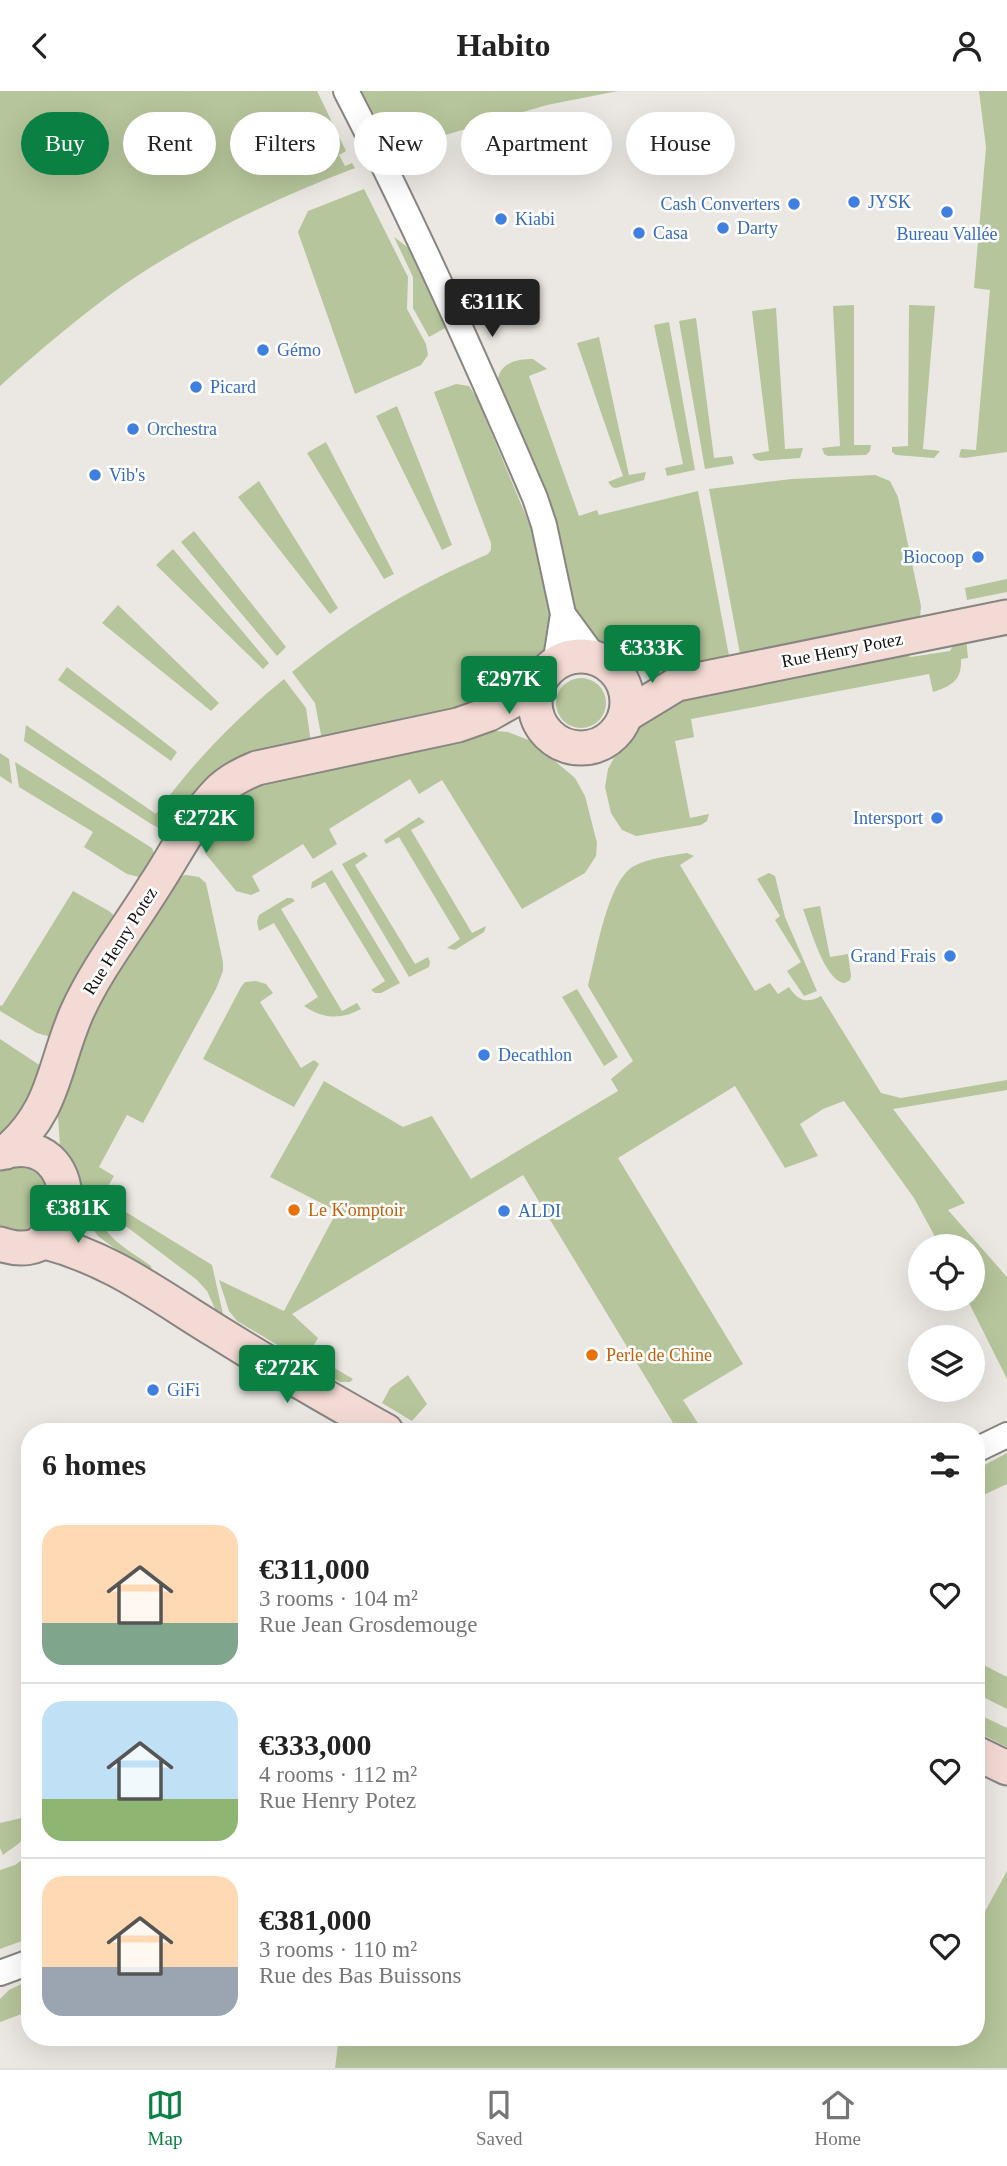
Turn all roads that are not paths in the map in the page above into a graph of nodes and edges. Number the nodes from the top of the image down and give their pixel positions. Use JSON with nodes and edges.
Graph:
{"nodes":[{"id":1,"x":346,"y":91,"type":"edge"},
{"id":2,"x":563,"y":614,"type":"junction"},
{"id":3,"x":1007,"y":617,"type":"edge"},
{"id":4,"x":605,"y":665,"type":"junction"},
{"id":5,"x":546,"y":676,"type":"junction"},
{"id":6,"x":677,"y":684,"type":"junction"},
{"id":7,"x":626,"y":715,"type":"junction"},
{"id":8,"x":458,"y":725,"type":"junction"},
{"id":9,"x":546,"y":733,"type":"junction"},
{"id":10,"x":47,"y":1102,"type":"junction"},
{"id":11,"x":3,"y":1153,"type":"edge"},
{"id":12,"x":50,"y":1162,"type":"junction"},
{"id":13,"x":65,"y":1212,"type":"junction"},
{"id":14,"x":42,"y":1241,"type":"junction"},
{"id":15,"x":0,"y":1244,"type":"edge"},
{"id":16,"x":133,"y":1277,"type":"junction"},
{"id":17,"x":372,"y":1423,"type":"edge"},
{"id":18,"x":1007,"y":1435,"type":"edge"},
{"id":19,"x":985,"y":1446,"type":"edge"},
{"id":20,"x":985,"y":1757,"type":"edge"},
{"id":21,"x":1007,"y":1768,"type":"edge"},
{"id":22,"x":21,"y":1965,"type":"edge"},
{"id":23,"x":0,"y":1973,"type":"edge"}],
"edges":[{"from":1,"to":2,"type":"street"},
{"from":2,"to":4,"type":"street"},
{"from":2,"to":5,"type":"street"},
{"from":3,"to":6,"type":"street","name":"Rue Henry Potez"},
{"from":4,"to":5,"type":"street"},
{"from":4,"to":6,"type":"street"},
{"from":4,"to":7,"type":"street"},
{"from":5,"to":8,"type":"street"},
{"from":5,"to":9,"type":"street"},
{"from":6,"to":7,"type":"street"},
{"from":7,"to":9,"type":"street"},
{"from":8,"to":9,"type":"street"},
{"from":8,"to":10,"type":"street","name":"Rue Henry Potez"},
{"from":10,"to":11,"type":"street","name":"Rue Henry Potez"},
{"from":10,"to":12,"type":"street","name":"Rue Henry Potez"},
{"from":11,"to":12,"type":"street"},
{"from":12,"to":13,"type":"street"},
{"from":13,"to":14,"type":"street"},
{"from":13,"to":16,"type":"street"},
{"from":14,"to":15,"type":"street"},
{"from":14,"to":16,"type":"street"},
{"from":16,"to":17,"type":"street"},
{"from":18,"to":19,"type":"street"},
{"from":20,"to":21,"type":"street"},
{"from":22,"to":23,"type":"street"}]}
